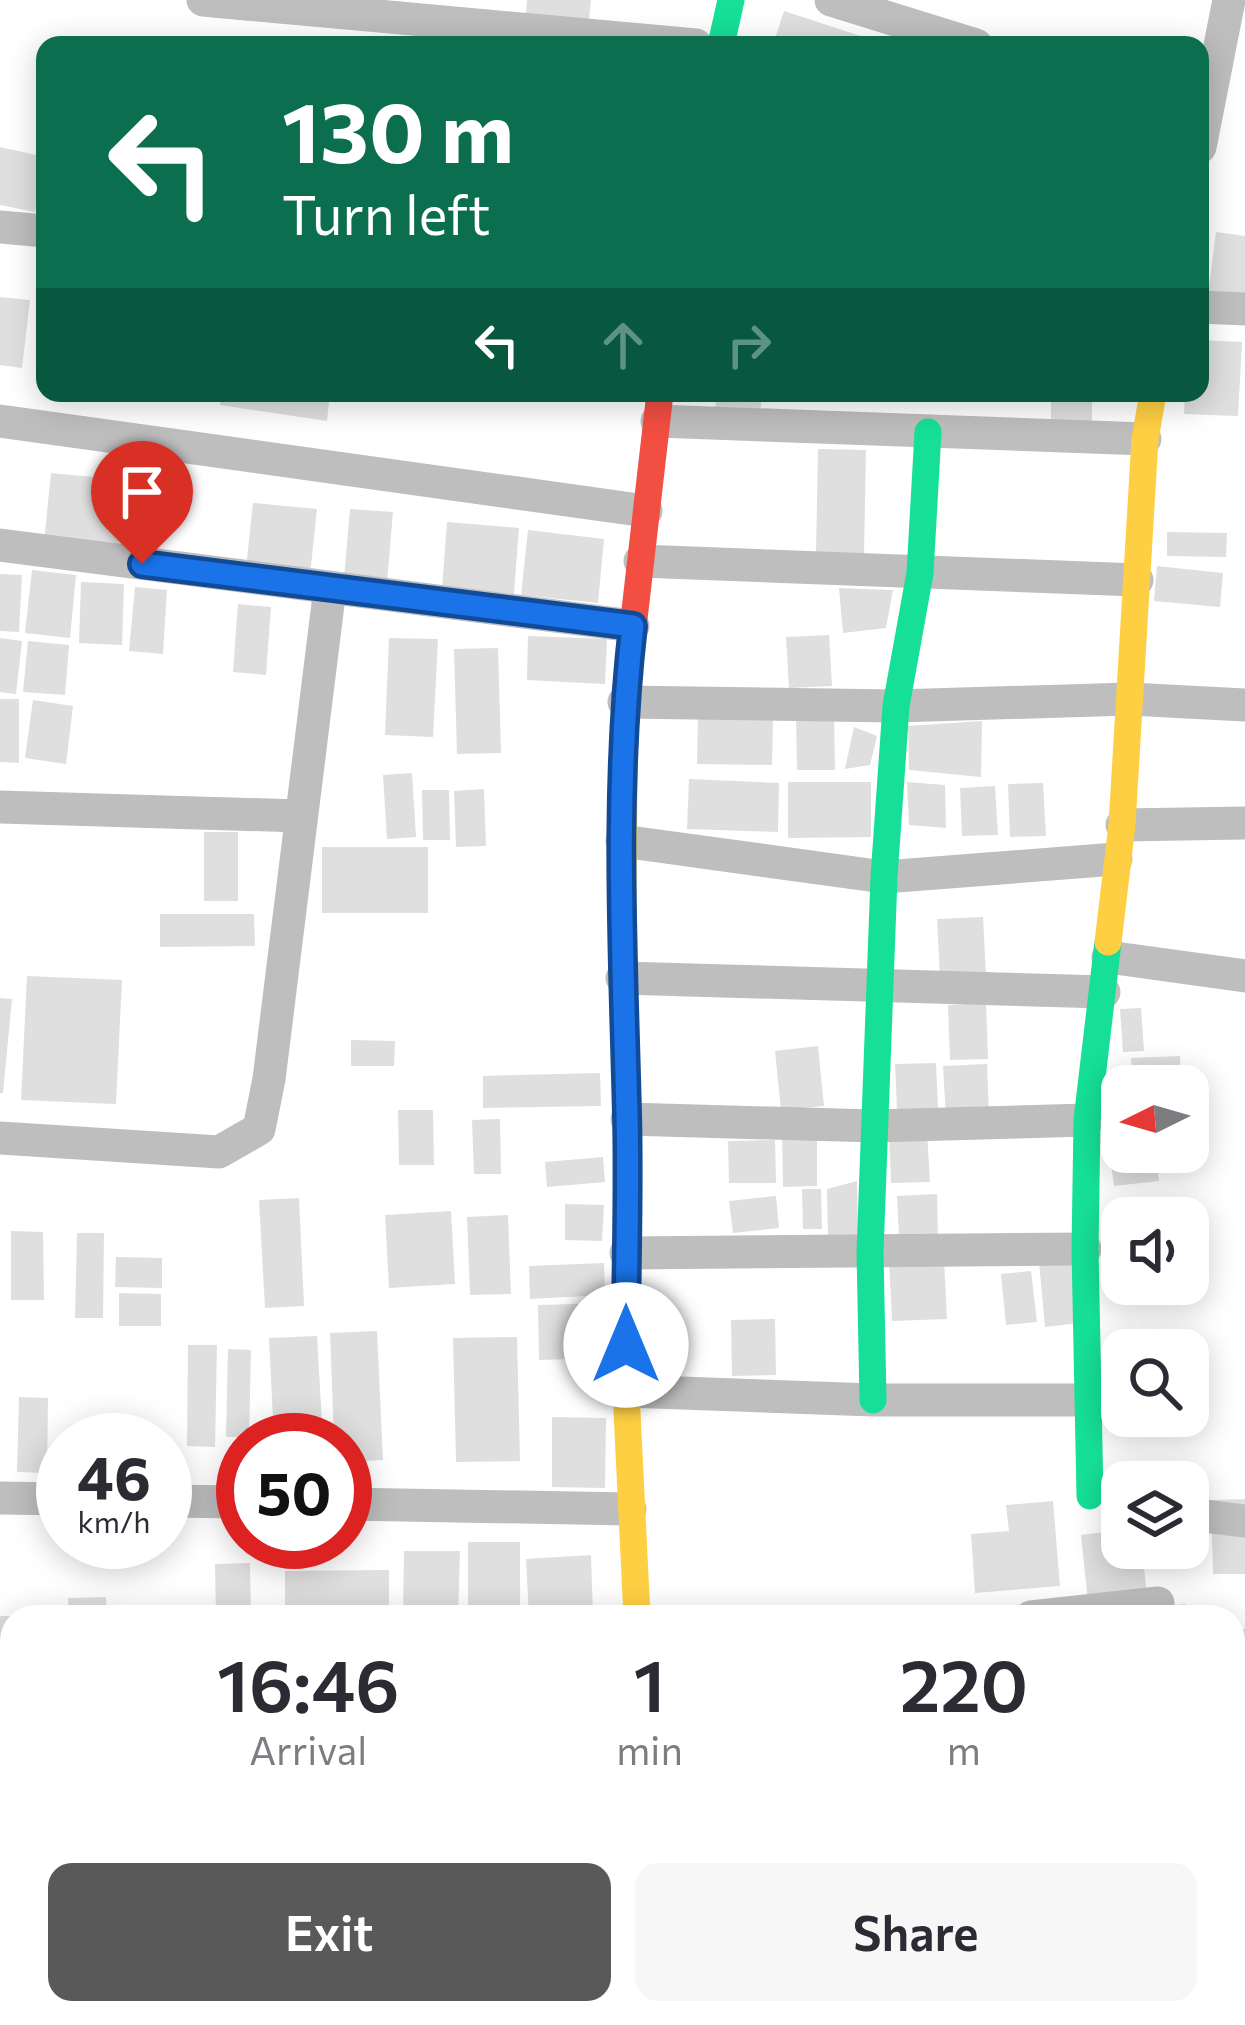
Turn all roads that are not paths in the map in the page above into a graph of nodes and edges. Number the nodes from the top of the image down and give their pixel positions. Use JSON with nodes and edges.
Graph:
{"nodes":[{"id":1,"x":203,"y":0,"type":"edge"},
{"id":2,"x":731,"y":0,"type":"edge"},
{"id":3,"x":831,"y":0,"type":"edge"},
{"id":4,"x":1229,"y":0,"type":"edge"},
{"id":5,"x":597,"y":36,"type":"edge"},
{"id":6,"x":724,"y":36,"type":"edge"},
{"id":7,"x":947,"y":36,"type":"edge"},
{"id":8,"x":1209,"y":82,"type":"edge"},
{"id":9,"x":0,"y":227,"type":"edge"},
{"id":10,"x":36,"y":230,"type":"edge"},
{"id":11,"x":1209,"y":307,"type":"edge"},
{"id":12,"x":1245,"y":309,"type":"edge"},
{"id":13,"x":1151,"y":402,"type":"edge"},
{"id":14,"x":658,"y":407,"type":"edge"},
{"id":15,"x":0,"y":422,"type":"edge"},
{"id":16,"x":928,"y":432,"type":"junction"},
{"id":17,"x":1145,"y":439,"type":"junction"},
{"id":18,"x":646,"y":511,"type":"junction"},
{"id":19,"x":0,"y":545,"type":"edge"},
{"id":20,"x":640,"y":561,"type":"junction"},
{"id":21,"x":920,"y":573,"type":"junction"},
{"id":22,"x":1137,"y":580,"type":"junction"},
{"id":23,"x":330,"y":588,"type":"junction"},
{"id":24,"x":633,"y":626,"type":"junction"},
{"id":25,"x":1130,"y":699,"type":"junction"},
{"id":26,"x":624,"y":702,"type":"junction"},
{"id":27,"x":1245,"y":705,"type":"edge"},
{"id":28,"x":896,"y":706,"type":"junction"},
{"id":29,"x":0,"y":807,"type":"edge"},
{"id":30,"x":301,"y":816,"type":"junction"},
{"id":31,"x":1245,"y":823,"type":"edge"},
{"id":32,"x":1122,"y":825,"type":"junction"},
{"id":33,"x":622,"y":841,"type":"junction"},
{"id":34,"x":1116,"y":859,"type":"junction"},
{"id":35,"x":884,"y":877,"type":"junction"},
{"id":36,"x":1108,"y":957,"type":"junction"},
{"id":37,"x":1245,"y":976,"type":"edge"},
{"id":38,"x":622,"y":978,"type":"junction"},
{"id":39,"x":880,"y":984,"type":"junction"},
{"id":40,"x":1104,"y":992,"type":"junction"},
{"id":41,"x":627,"y":1119,"type":"junction"},
{"id":42,"x":1087,"y":1120,"type":"junction"},
{"id":43,"x":874,"y":1126,"type":"junction"},
{"id":44,"x":0,"y":1138,"type":"edge"},
{"id":45,"x":1084,"y":1249,"type":"junction"},
{"id":46,"x":870,"y":1252,"type":"junction"},
{"id":47,"x":626,"y":1253,"type":"junction"},
{"id":48,"x":626,"y":1390,"type":"junction"},
{"id":49,"x":873,"y":1400,"type":"junction"},
{"id":50,"x":1088,"y":1400,"type":"junction"},
{"id":51,"x":1090,"y":1496,"type":"dead end"},
{"id":52,"x":0,"y":1498,"type":"edge"},
{"id":53,"x":36,"y":1499,"type":"edge"},
{"id":54,"x":372,"y":1504,"type":"edge"},
{"id":55,"x":630,"y":1509,"type":"junction"},
{"id":56,"x":1209,"y":1517,"type":"edge"},
{"id":57,"x":1245,"y":1521,"type":"edge"},
{"id":58,"x":1158,"y":1603,"type":"dead end"},
{"id":59,"x":637,"y":1605,"type":"edge"},
{"id":60,"x":1140,"y":1605,"type":"edge"}],
"edges":[{"from":1,"to":5,"type":"street"},
{"from":2,"to":6,"type":"street"},
{"from":3,"to":7,"type":"street"},
{"from":4,"to":8,"type":"street"},
{"from":9,"to":10,"type":"street"},
{"from":11,"to":12,"type":"street"},
{"from":13,"to":17,"type":"street"},
{"from":14,"to":16,"type":"street"},
{"from":14,"to":18,"type":"street"},
{"from":15,"to":18,"type":"street"},
{"from":16,"to":17,"type":"street"},
{"from":16,"to":21,"type":"street"},
{"from":17,"to":22,"type":"street"},
{"from":18,"to":20,"type":"street"},
{"from":19,"to":23,"type":"street"},
{"from":20,"to":21,"type":"street"},
{"from":20,"to":24,"type":"street"},
{"from":21,"to":22,"type":"street"},
{"from":21,"to":28,"type":"street"},
{"from":22,"to":25,"type":"street"},
{"from":23,"to":24,"type":"street"},
{"from":23,"to":30,"type":"street"},
{"from":24,"to":26,"type":"street"},
{"from":25,"to":27,"type":"street"},
{"from":25,"to":28,"type":"street"},
{"from":25,"to":32,"type":"street"},
{"from":26,"to":28,"type":"street"},
{"from":26,"to":33,"type":"street"},
{"from":28,"to":35,"type":"street"},
{"from":29,"to":30,"type":"street"},
{"from":30,"to":44,"type":"street"},
{"from":31,"to":32,"type":"street"},
{"from":32,"to":34,"type":"street"},
{"from":33,"to":35,"type":"street"},
{"from":33,"to":38,"type":"street"},
{"from":34,"to":35,"type":"street"},
{"from":34,"to":36,"type":"street"},
{"from":35,"to":39,"type":"street"},
{"from":36,"to":37,"type":"street"},
{"from":36,"to":40,"type":"street"},
{"from":38,"to":39,"type":"street"},
{"from":38,"to":41,"type":"street"},
{"from":39,"to":40,"type":"street"},
{"from":39,"to":43,"type":"street"},
{"from":40,"to":42,"type":"street"},
{"from":41,"to":43,"type":"street"},
{"from":41,"to":47,"type":"street"},
{"from":42,"to":43,"type":"street"},
{"from":42,"to":45,"type":"street"},
{"from":43,"to":46,"type":"street"},
{"from":45,"to":46,"type":"street"},
{"from":45,"to":50,"type":"street"},
{"from":46,"to":47,"type":"street"},
{"from":46,"to":49,"type":"street"},
{"from":47,"to":48,"type":"street"},
{"from":48,"to":49,"type":"street"},
{"from":48,"to":55,"type":"street"},
{"from":49,"to":50,"type":"street"},
{"from":50,"to":51,"type":"street"},
{"from":52,"to":53,"type":"street"},
{"from":54,"to":55,"type":"street"},
{"from":55,"to":59,"type":"street"},
{"from":56,"to":57,"type":"street"},
{"from":58,"to":60,"type":"street"}]}
